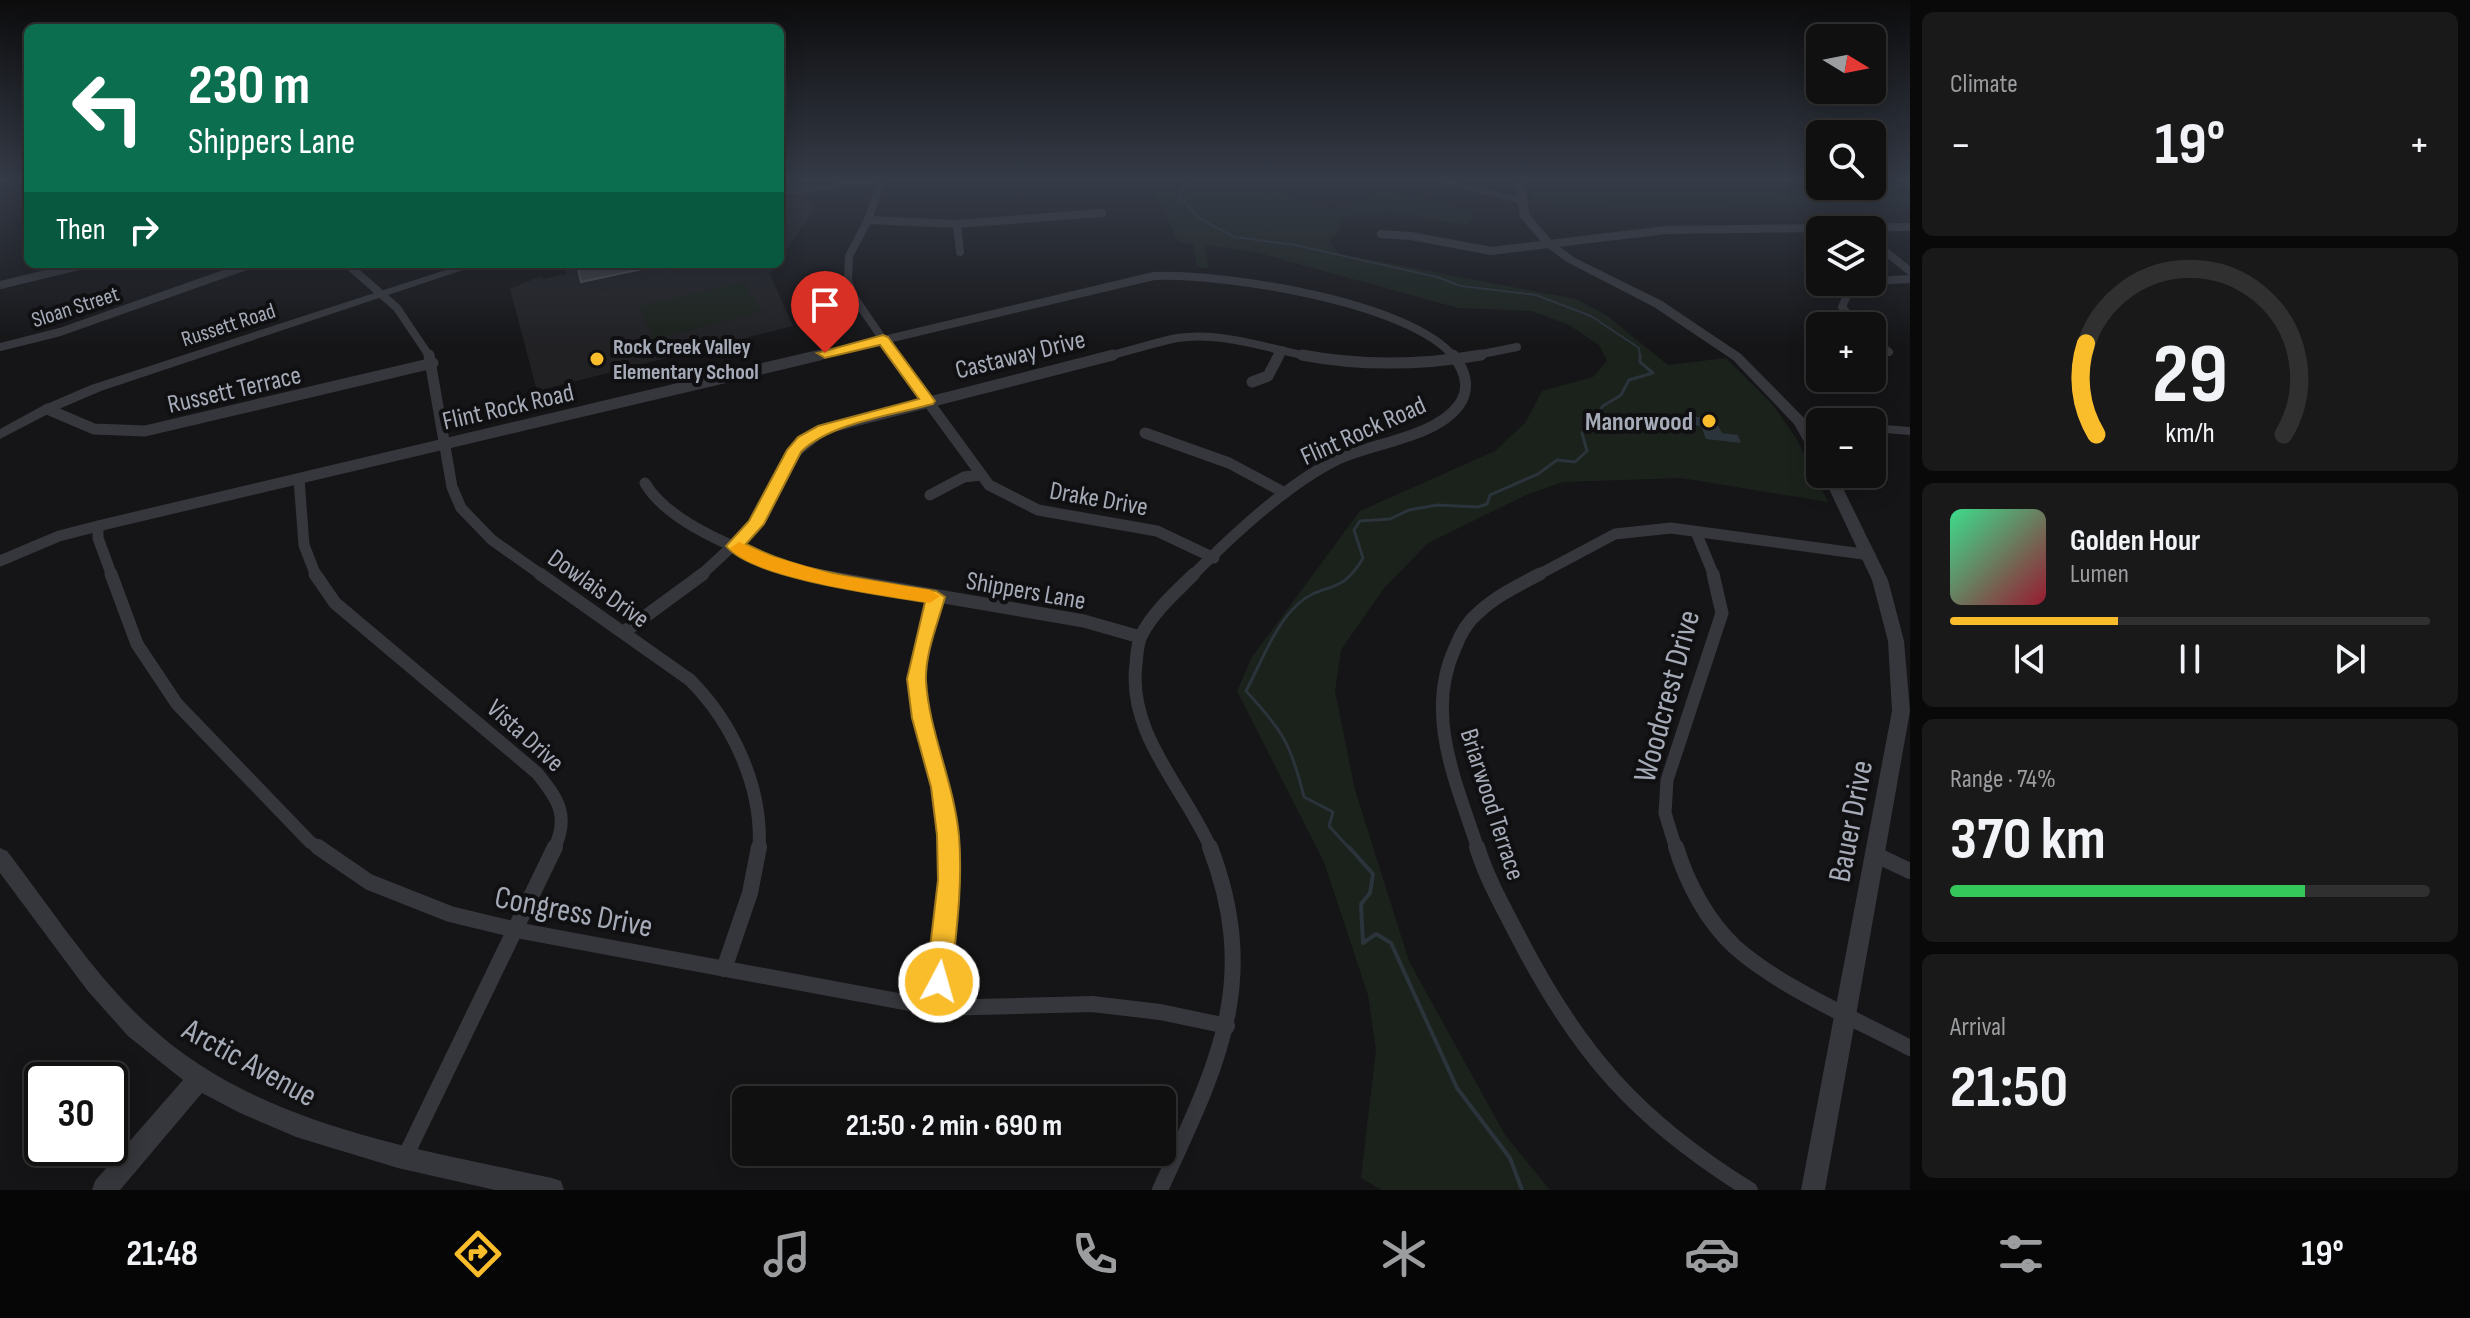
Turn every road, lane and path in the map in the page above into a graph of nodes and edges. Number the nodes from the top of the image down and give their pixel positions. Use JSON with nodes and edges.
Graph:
{"nodes":[{"id":1,"x":859,"y":237,"type":"edge"},
{"id":2,"x":958,"y":237,"type":"edge"},
{"id":3,"x":1414,"y":237,"type":"edge"},
{"id":4,"x":1542,"y":237,"type":"edge"},
{"id":5,"x":1611,"y":237,"type":"edge"},
{"id":6,"x":1549,"y":244,"type":"junction"},
{"id":7,"x":960,"y":252,"type":"dead end"},
{"id":8,"x":1886,"y":252,"type":"edge"},
{"id":9,"x":70,"y":268,"type":"edge"},
{"id":10,"x":241,"y":268,"type":"edge"},
{"id":11,"x":352,"y":268,"type":"edge"},
{"id":12,"x":463,"y":268,"type":"edge"},
{"id":13,"x":1910,"y":271,"type":"edge"},
{"id":14,"x":1910,"y":279,"type":"edge"},
{"id":15,"x":1886,"y":280,"type":"edge"},
{"id":16,"x":0,"y":285,"type":"edge"},
{"id":17,"x":384,"y":294,"type":"junction"},
{"id":18,"x":883,"y":340,"type":"junction"},
{"id":19,"x":0,"y":347,"type":"edge"},
{"id":20,"x":1517,"y":347,"type":"dead end"},
{"id":21,"x":1282,"y":350,"type":"junction"},
{"id":22,"x":1886,"y":350,"type":"edge"},
{"id":23,"x":1889,"y":352,"type":"dead end"},
{"id":24,"x":1455,"y":357,"type":"junction"},
{"id":25,"x":433,"y":363,"type":"junction"},
{"id":26,"x":1252,"y":382,"type":"dead end"},
{"id":27,"x":928,"y":401,"type":"junction"},
{"id":28,"x":47,"y":409,"type":"junction"},
{"id":29,"x":1800,"y":422,"type":"junction"},
{"id":30,"x":1806,"y":423,"type":"edge"},
{"id":31,"x":1886,"y":429,"type":"edge"},
{"id":32,"x":1910,"y":431,"type":"edge"},
{"id":33,"x":1145,"y":433,"type":"dead end"},
{"id":34,"x":1806,"y":433,"type":"edge"},
{"id":35,"x":0,"y":435,"type":"edge"},
{"id":36,"x":445,"y":444,"type":"junction"},
{"id":37,"x":981,"y":475,"type":"junction"},
{"id":38,"x":299,"y":479,"type":"junction"},
{"id":39,"x":645,"y":483,"type":"dead end"},
{"id":40,"x":1836,"y":488,"type":"edge"},
{"id":41,"x":1285,"y":493,"type":"junction"},
{"id":42,"x":930,"y":495,"type":"dead end"},
{"id":43,"x":98,"y":526,"type":"junction"},
{"id":44,"x":1696,"y":532,"type":"junction"},
{"id":45,"x":735,"y":546,"type":"junction"},
{"id":46,"x":1870,"y":555,"type":"junction"},
{"id":47,"x":1214,"y":558,"type":"junction"},
{"id":48,"x":0,"y":561,"type":"edge"},
{"id":49,"x":936,"y":597,"type":"junction"},
{"id":50,"x":624,"y":632,"type":"junction"},
{"id":51,"x":1140,"y":637,"type":"junction"},
{"id":52,"x":1874,"y":854,"type":"junction"},
{"id":53,"x":0,"y":857,"type":"edge"},
{"id":54,"x":1910,"y":871,"type":"edge"},
{"id":55,"x":516,"y":930,"type":"junction"},
{"id":56,"x":724,"y":969,"type":"junction"},
{"id":57,"x":936,"y":1008,"type":"junction"},
{"id":58,"x":1845,"y":1011,"type":"junction"},
{"id":59,"x":1227,"y":1026,"type":"junction"},
{"id":60,"x":1910,"y":1048,"type":"edge"},
{"id":61,"x":200,"y":1078,"type":"junction"},
{"id":62,"x":405,"y":1157,"type":"junction"},
{"id":63,"x":104,"y":1190,"type":"edge"},
{"id":64,"x":552,"y":1190,"type":"edge"},
{"id":65,"x":1160,"y":1190,"type":"edge"},
{"id":66,"x":1750,"y":1190,"type":"edge"},
{"id":67,"x":1813,"y":1190,"type":"edge"}],
"edges":[{"from":1,"to":18,"type":"street","name":"Drake Drive"},
{"from":2,"to":7,"type":"street"},
{"from":3,"to":6,"type":"street"},
{"from":4,"to":6,"type":"street"},
{"from":5,"to":6,"type":"street"},
{"from":6,"to":29,"type":"street"},
{"from":8,"to":13,"type":"street"},
{"from":9,"to":16,"type":"street"},
{"from":10,"to":19,"type":"street","name":"Sloan Street"},
{"from":11,"to":17,"type":"street","name":"Dowlais Drive"},
{"from":12,"to":17,"type":"street","name":"Russett Road"},
{"from":14,"to":15,"type":"street"},
{"from":17,"to":25,"type":"street","name":"Dowlais Drive"},
{"from":17,"to":28,"type":"street","name":"Russett Road"},
{"from":18,"to":24,"type":"street","name":"Flint Rock Road"},
{"from":18,"to":27,"type":"street","name":"Drake Drive"},
{"from":18,"to":36,"type":"street","name":"Flint Rock Road"},
{"from":20,"to":24,"type":"street","name":"Castaway Drive"},
{"from":21,"to":24,"type":"street","name":"Castaway Drive"},
{"from":21,"to":26,"type":"street"},
{"from":21,"to":27,"type":"street","name":"Castaway Drive"},
{"from":22,"to":23,"type":"street"},
{"from":24,"to":41,"type":"street","name":"Flint Rock Road"},
{"from":25,"to":28,"type":"street","name":"Russett Terrace"},
{"from":25,"to":36,"type":"street","name":"Dowlais Drive"},
{"from":27,"to":37,"type":"street","name":"Drake Drive"},
{"from":27,"to":45,"type":"street","name":"Castaway Drive"},
{"from":28,"to":35,"type":"street","name":"Russett Road"},
{"from":29,"to":30,"type":"street"},
{"from":29,"to":34,"type":"street"},
{"from":31,"to":32,"type":"street"},
{"from":33,"to":41,"type":"street"},
{"from":36,"to":38,"type":"street","name":"Flint Rock Road"},
{"from":36,"to":50,"type":"street","name":"Dowlais Drive"},
{"from":37,"to":42,"type":"street"},
{"from":37,"to":47,"type":"street","name":"Drake Drive"},
{"from":38,"to":43,"type":"street","name":"Flint Rock Road"},
{"from":38,"to":55,"type":"street","name":"Vista Drive"},
{"from":39,"to":45,"type":"street","name":"Shippers Lane"},
{"from":40,"to":46,"type":"street","name":"Bauer Drive"},
{"from":41,"to":47,"type":"street","name":"Flint Rock Road"},
{"from":43,"to":48,"type":"street","name":"Flint Rock Road"},
{"from":43,"to":55,"type":"street","name":"Congress Drive"},
{"from":44,"to":46,"type":"street","name":"Briarwood Terrace"},
{"from":44,"to":58,"type":"street","name":"Woodcrest Drive"},
{"from":44,"to":66,"type":"street","name":"Briarwood Terrace"},
{"from":45,"to":49,"type":"street","name":"Shippers Lane"},
{"from":45,"to":50,"type":"street","name":"Castaway Drive"},
{"from":46,"to":52,"type":"street","name":"Bauer Drive"},
{"from":47,"to":51,"type":"street","name":"Flint Rock Road"},
{"from":49,"to":51,"type":"street","name":"Shippers Lane"},
{"from":49,"to":57,"type":"street"},
{"from":50,"to":56,"type":"street","name":"Dowlais Drive"},
{"from":51,"to":59,"type":"street"},
{"from":52,"to":54,"type":"street"},
{"from":52,"to":58,"type":"street","name":"Bauer Drive"},
{"from":53,"to":61,"type":"street","name":"Arctic Avenue"},
{"from":55,"to":56,"type":"street","name":"Congress Drive"},
{"from":55,"to":62,"type":"street","name":"Vista Drive"},
{"from":56,"to":57,"type":"street","name":"Congress Drive"},
{"from":57,"to":59,"type":"street","name":"Congress Drive"},
{"from":58,"to":60,"type":"street","name":"Woodcrest Drive"},
{"from":58,"to":67,"type":"street","name":"Bauer Drive"},
{"from":59,"to":65,"type":"street"},
{"from":61,"to":62,"type":"street","name":"Arctic Avenue"},
{"from":61,"to":63,"type":"street"},
{"from":62,"to":64,"type":"street","name":"Arctic Avenue"}]}
